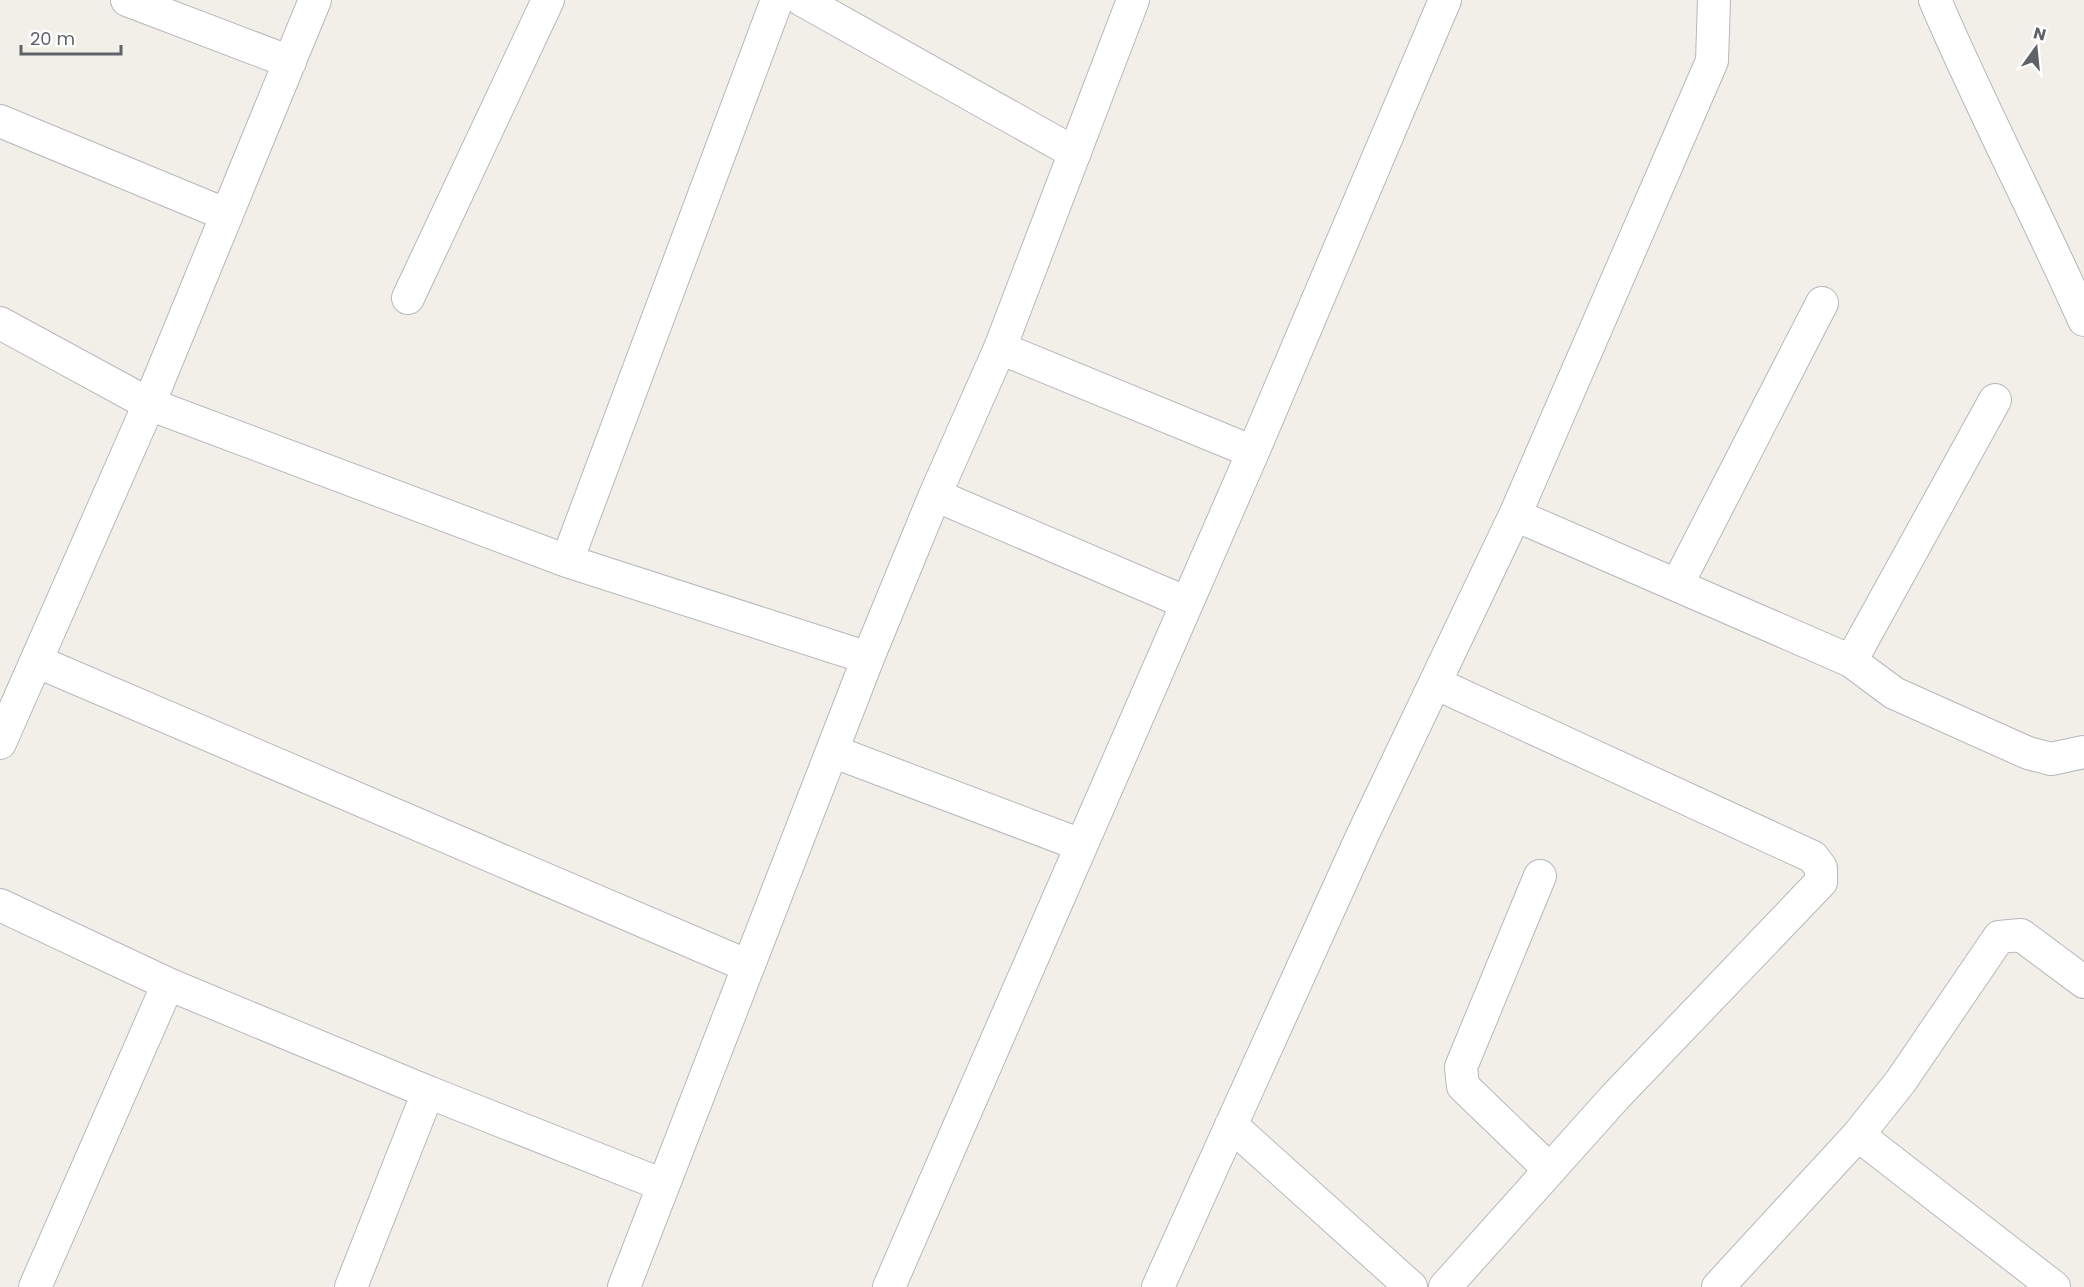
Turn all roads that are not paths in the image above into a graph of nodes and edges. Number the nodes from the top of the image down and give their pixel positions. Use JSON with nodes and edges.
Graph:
{"nodes":[{"id":1,"x":128,"y":0,"type":"edge"},
{"id":2,"x":315,"y":0,"type":"edge"},
{"id":3,"x":548,"y":0,"type":"edge"},
{"id":4,"x":777,"y":0,"type":"edge"},
{"id":5,"x":802,"y":0,"type":"edge"},
{"id":6,"x":1133,"y":0,"type":"edge"},
{"id":7,"x":1444,"y":0,"type":"edge"},
{"id":8,"x":1714,"y":0,"type":"edge"},
{"id":9,"x":1935,"y":0,"type":"edge"},
{"id":10,"x":290,"y":62,"type":"junction"},
{"id":11,"x":0,"y":121,"type":"edge"},
{"id":12,"x":1075,"y":153,"type":"junction"},
{"id":13,"x":227,"y":215,"type":"junction"},
{"id":14,"x":408,"y":298,"type":"dead end"},
{"id":15,"x":1822,"y":303,"type":"dead end"},
{"id":16,"x":2084,"y":320,"type":"edge"},
{"id":17,"x":0,"y":323,"type":"edge"},
{"id":18,"x":1000,"y":348,"type":"junction"},
{"id":19,"x":1995,"y":400,"type":"dead end"},
{"id":20,"x":149,"y":404,"type":"junction"},
{"id":21,"x":1253,"y":452,"type":"junction"},
{"id":22,"x":935,"y":495,"type":"junction"},
{"id":23,"x":1515,"y":515,"type":"junction"},
{"id":24,"x":567,"y":561,"type":"junction"},
{"id":25,"x":1677,"y":585,"type":"junction"},
{"id":26,"x":1187,"y":603,"type":"junction"},
{"id":27,"x":868,"y":658,"type":"junction"},
{"id":28,"x":36,"y":661,"type":"junction"},
{"id":29,"x":1851,"y":661,"type":"junction"},
{"id":30,"x":1435,"y":683,"type":"junction"},
{"id":31,"x":0,"y":743,"type":"edge"},
{"id":32,"x":832,"y":751,"type":"junction"},
{"id":33,"x":2084,"y":752,"type":"edge"},
{"id":34,"x":1081,"y":845,"type":"junction"},
{"id":35,"x":1540,"y":876,"type":"dead end"},
{"id":36,"x":0,"y":905,"type":"edge"},
{"id":37,"x":748,"y":966,"type":"junction"},
{"id":38,"x":2084,"y":982,"type":"edge"},
{"id":39,"x":168,"y":984,"type":"junction"},
{"id":40,"x":428,"y":1092,"type":"junction"},
{"id":41,"x":1231,"y":1125,"type":"junction"},
{"id":42,"x":1858,"y":1135,"type":"junction"},
{"id":43,"x":1550,"y":1170,"type":"junction"},
{"id":44,"x":663,"y":1185,"type":"junction"},
{"id":45,"x":35,"y":1287,"type":"edge"},
{"id":46,"x":351,"y":1287,"type":"edge"},
{"id":47,"x":624,"y":1287,"type":"edge"},
{"id":48,"x":889,"y":1287,"type":"edge"},
{"id":49,"x":1158,"y":1287,"type":"edge"},
{"id":50,"x":1410,"y":1287,"type":"edge"},
{"id":51,"x":1445,"y":1287,"type":"edge"},
{"id":52,"x":1718,"y":1287,"type":"edge"},
{"id":53,"x":2054,"y":1287,"type":"edge"}],
"edges":[{"from":1,"to":10,"type":"street"},
{"from":2,"to":10,"type":"street"},
{"from":3,"to":14,"type":"street"},
{"from":4,"to":24,"type":"street"},
{"from":5,"to":12,"type":"street"},
{"from":6,"to":12,"type":"street"},
{"from":7,"to":21,"type":"street"},
{"from":8,"to":23,"type":"street"},
{"from":9,"to":16,"type":"street"},
{"from":10,"to":13,"type":"street"},
{"from":11,"to":13,"type":"street"},
{"from":12,"to":18,"type":"street"},
{"from":13,"to":20,"type":"street"},
{"from":15,"to":25,"type":"street"},
{"from":17,"to":20,"type":"street"},
{"from":18,"to":21,"type":"street"},
{"from":18,"to":22,"type":"street"},
{"from":19,"to":29,"type":"street"},
{"from":20,"to":24,"type":"street"},
{"from":20,"to":28,"type":"street"},
{"from":21,"to":26,"type":"street"},
{"from":22,"to":26,"type":"street"},
{"from":22,"to":27,"type":"street"},
{"from":23,"to":25,"type":"street"},
{"from":23,"to":30,"type":"street"},
{"from":24,"to":27,"type":"street"},
{"from":25,"to":29,"type":"street"},
{"from":26,"to":34,"type":"street"},
{"from":27,"to":32,"type":"street"},
{"from":28,"to":31,"type":"street"},
{"from":28,"to":37,"type":"street"},
{"from":29,"to":33,"type":"street"},
{"from":30,"to":41,"type":"street"},
{"from":30,"to":43,"type":"street"},
{"from":32,"to":34,"type":"street"},
{"from":32,"to":37,"type":"street"},
{"from":34,"to":48,"type":"street"},
{"from":35,"to":43,"type":"street"},
{"from":36,"to":39,"type":"street"},
{"from":37,"to":44,"type":"street"},
{"from":38,"to":42,"type":"street"},
{"from":39,"to":40,"type":"street"},
{"from":39,"to":45,"type":"street"},
{"from":40,"to":44,"type":"street"},
{"from":40,"to":46,"type":"street"},
{"from":41,"to":49,"type":"street"},
{"from":41,"to":50,"type":"street"},
{"from":42,"to":52,"type":"street"},
{"from":42,"to":53,"type":"street"},
{"from":43,"to":51,"type":"street"},
{"from":44,"to":47,"type":"street"}]}
